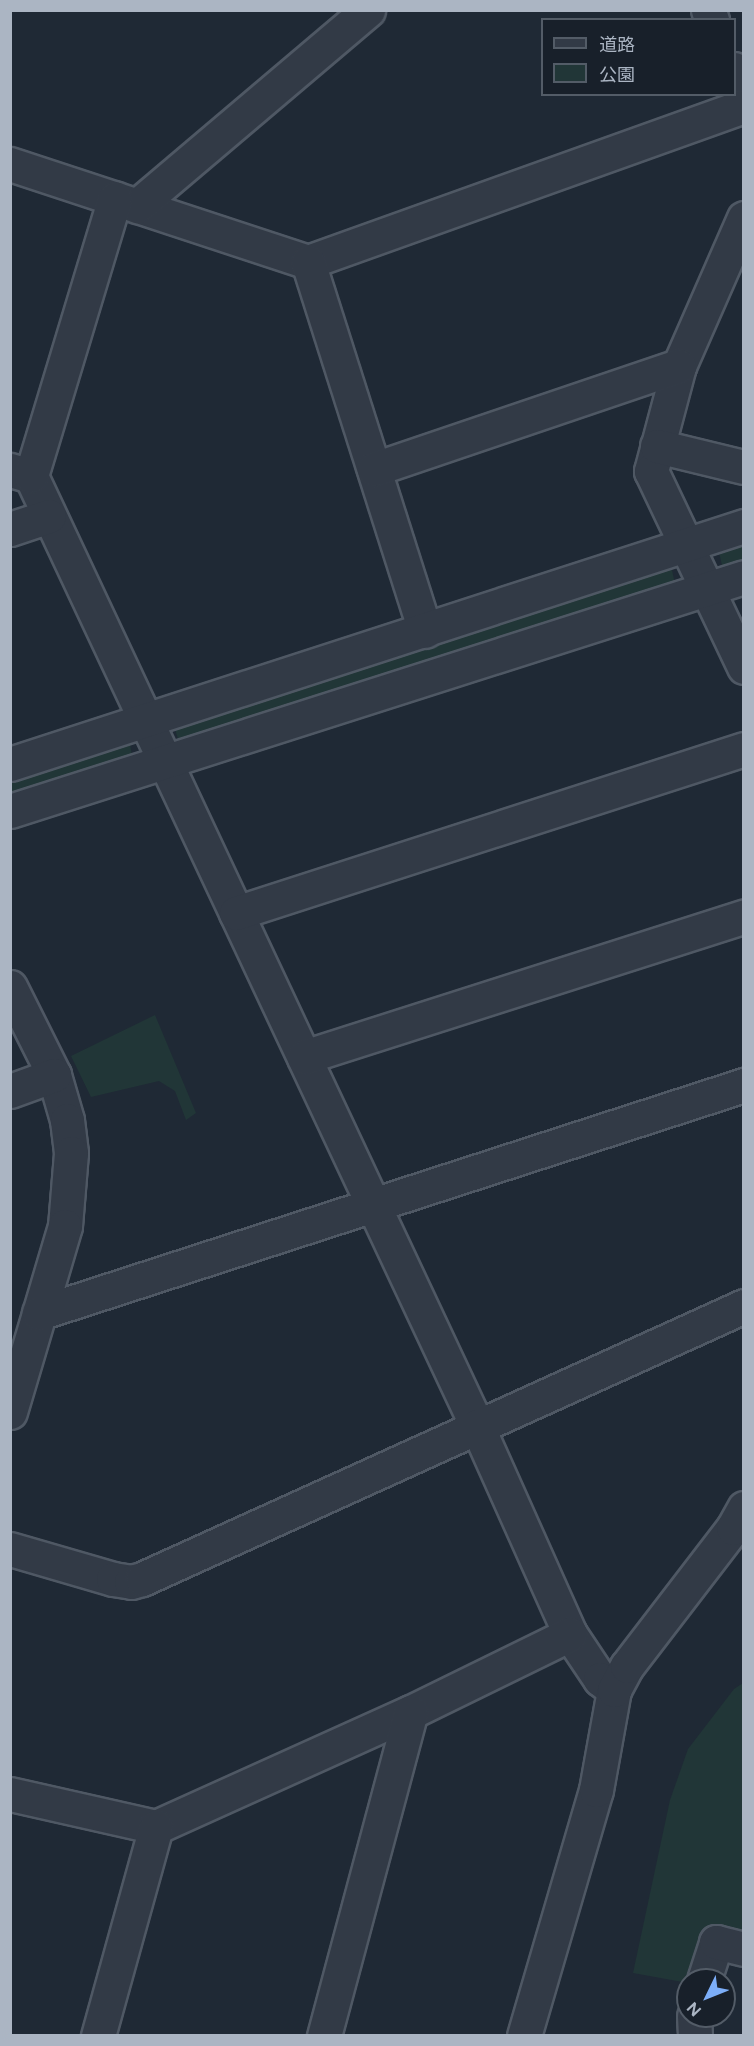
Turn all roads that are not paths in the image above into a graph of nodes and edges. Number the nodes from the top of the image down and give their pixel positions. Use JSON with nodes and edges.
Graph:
{"nodes":[{"id":1,"x":368,"y":10,"type":"edge"},
{"id":2,"x":736,"y":71,"type":"edge"},
{"id":3,"x":744,"y":88,"type":"edge"},
{"id":4,"x":744,"y":106,"type":"edge"},
{"id":5,"x":10,"y":164,"type":"edge"},
{"id":6,"x":126,"y":202,"type":"junction"},
{"id":7,"x":744,"y":218,"type":"edge"},
{"id":8,"x":308,"y":262,"type":"junction"},
{"id":9,"x":679,"y":366,"type":"junction"},
{"id":10,"x":657,"y":446,"type":"junction"},
{"id":11,"x":744,"y":467,"type":"edge"},
{"id":12,"x":374,"y":469,"type":"junction"},
{"id":13,"x":21,"y":473,"type":"edge"},
{"id":14,"x":49,"y":516,"type":"junction"},
{"id":15,"x":744,"y":526,"type":"edge"},
{"id":16,"x":10,"y":529,"type":"edge"},
{"id":17,"x":686,"y":546,"type":"junction"},
{"id":18,"x":744,"y":577,"type":"edge"},
{"id":19,"x":708,"y":589,"type":"junction"},
{"id":20,"x":425,"y":631,"type":"junction"},
{"id":21,"x":744,"y":667,"type":"edge"},
{"id":22,"x":144,"y":721,"type":"junction"},
{"id":23,"x":744,"y":749,"type":"edge"},
{"id":24,"x":10,"y":764,"type":"edge"},
{"id":25,"x":164,"y":764,"type":"junction"},
{"id":26,"x":10,"y":811,"type":"edge"},
{"id":27,"x":236,"y":913,"type":"junction"},
{"id":28,"x":744,"y":917,"type":"edge"},
{"id":29,"x":10,"y":987,"type":"edge"},
{"id":30,"x":304,"y":1058,"type":"junction"},
{"id":31,"x":54,"y":1075,"type":"junction"},
{"id":32,"x":744,"y":1084,"type":"edge"},
{"id":33,"x":10,"y":1091,"type":"edge"},
{"id":34,"x":372,"y":1203,"type":"junction"},
{"id":35,"x":744,"y":1306,"type":"edge"},
{"id":36,"x":39,"y":1313,"type":"junction"},
{"id":37,"x":10,"y":1412,"type":"edge"},
{"id":38,"x":477,"y":1426,"type":"junction"},
{"id":39,"x":744,"y":1508,"type":"edge"},
{"id":40,"x":10,"y":1549,"type":"edge"},
{"id":41,"x":570,"y":1634,"type":"junction"},
{"id":42,"x":615,"y":1690,"type":"junction"},
{"id":43,"x":411,"y":1712,"type":"junction"},
{"id":44,"x":10,"y":1794,"type":"edge"},
{"id":45,"x":156,"y":1827,"type":"junction"},
{"id":46,"x":744,"y":1949,"type":"edge"},
{"id":47,"x":708,"y":1968,"type":"edge"},
{"id":48,"x":98,"y":2036,"type":"edge"},
{"id":49,"x":324,"y":2036,"type":"edge"},
{"id":50,"x":525,"y":2036,"type":"edge"}],
"edges":[{"from":1,"to":6,"type":"street"},
{"from":2,"to":3,"type":"street"},
{"from":4,"to":8,"type":"street"},
{"from":5,"to":6,"type":"street"},
{"from":6,"to":8,"type":"street"},
{"from":6,"to":13,"type":"street"},
{"from":7,"to":9,"type":"street"},
{"from":8,"to":12,"type":"street"},
{"from":9,"to":10,"type":"street"},
{"from":9,"to":12,"type":"street"},
{"from":10,"to":11,"type":"street"},
{"from":10,"to":17,"type":"street"},
{"from":12,"to":20,"type":"street"},
{"from":13,"to":14,"type":"street"},
{"from":14,"to":16,"type":"street"},
{"from":14,"to":22,"type":"street"},
{"from":15,"to":17,"type":"street"},
{"from":17,"to":19,"type":"street"},
{"from":17,"to":20,"type":"street"},
{"from":18,"to":19,"type":"street"},
{"from":19,"to":21,"type":"street"},
{"from":19,"to":25,"type":"street"},
{"from":20,"to":22,"type":"street"},
{"from":22,"to":24,"type":"street"},
{"from":22,"to":25,"type":"street"},
{"from":23,"to":27,"type":"street"},
{"from":25,"to":26,"type":"street"},
{"from":25,"to":27,"type":"street"},
{"from":27,"to":30,"type":"street"},
{"from":28,"to":30,"type":"street"},
{"from":29,"to":31,"type":"street"},
{"from":30,"to":34,"type":"street"},
{"from":31,"to":33,"type":"street"},
{"from":31,"to":36,"type":"street"},
{"from":32,"to":34,"type":"street"},
{"from":34,"to":36,"type":"street"},
{"from":34,"to":38,"type":"street"},
{"from":35,"to":38,"type":"street"},
{"from":36,"to":37,"type":"street"},
{"from":38,"to":40,"type":"street"},
{"from":38,"to":41,"type":"street"},
{"from":39,"to":42,"type":"street"},
{"from":41,"to":42,"type":"street"},
{"from":41,"to":43,"type":"street"},
{"from":42,"to":50,"type":"street"},
{"from":43,"to":45,"type":"street"},
{"from":43,"to":49,"type":"street"},
{"from":44,"to":45,"type":"street"},
{"from":45,"to":48,"type":"street"},
{"from":46,"to":47,"type":"street"}]}
